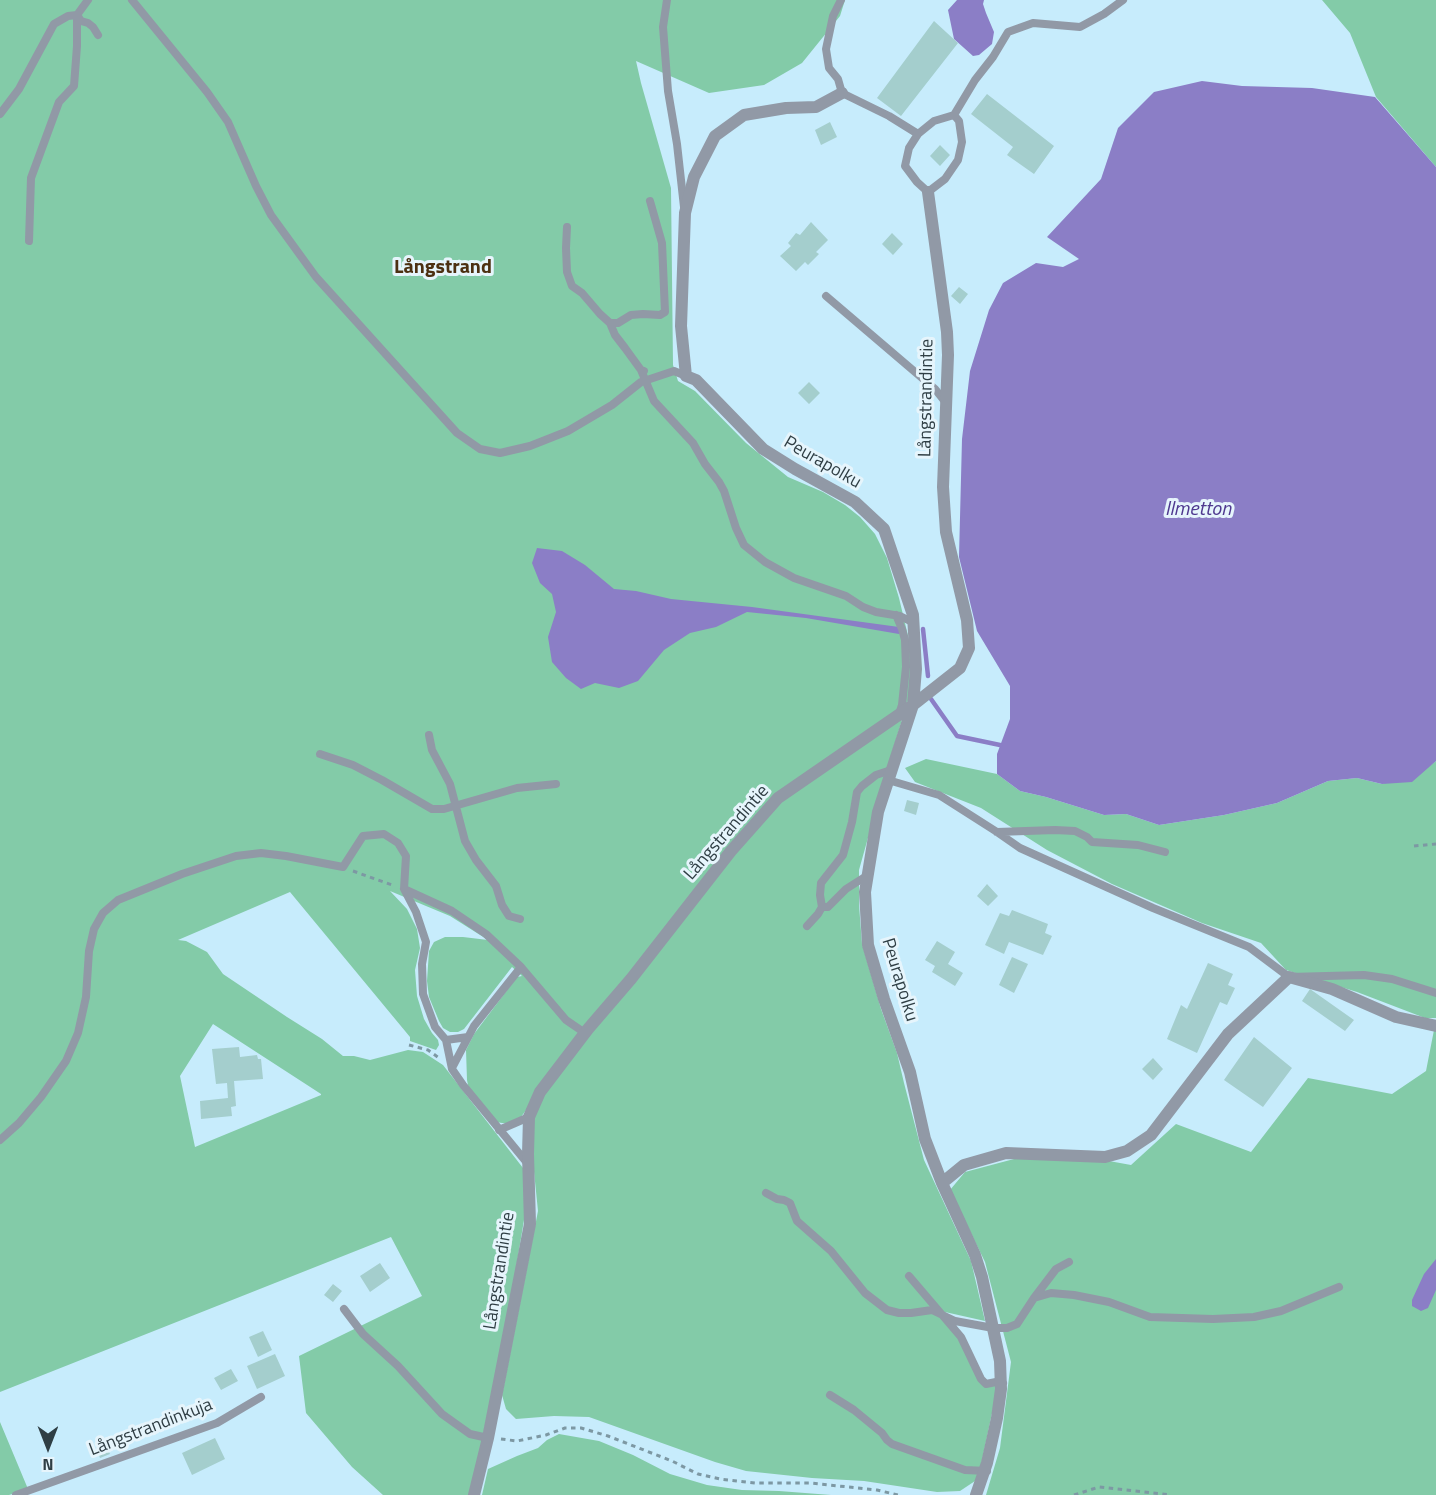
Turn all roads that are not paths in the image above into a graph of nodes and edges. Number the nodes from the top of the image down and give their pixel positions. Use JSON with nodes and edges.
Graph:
{"nodes":[{"id":1,"x":88,"y":0,"type":"edge"},
{"id":2,"x":132,"y":0,"type":"edge"},
{"id":3,"x":667,"y":0,"type":"edge"},
{"id":4,"x":841,"y":0,"type":"edge"},
{"id":5,"x":1123,"y":0,"type":"edge"},
{"id":6,"x":77,"y":15,"type":"junction"},
{"id":7,"x":98,"y":35,"type":"dead end"},
{"id":8,"x":842,"y":93,"type":"junction"},
{"id":9,"x":0,"y":114,"type":"edge"},
{"id":10,"x":954,"y":115,"type":"junction"},
{"id":11,"x":918,"y":134,"type":"junction"},
{"id":12,"x":928,"y":192,"type":"junction"},
{"id":13,"x":650,"y":201,"type":"dead end"},
{"id":14,"x":685,"y":213,"type":"junction"},
{"id":15,"x":567,"y":227,"type":"dead end"},
{"id":16,"x":30,"y":241,"type":"dead end"},
{"id":17,"x":826,"y":296,"type":"dead end"},
{"id":18,"x":610,"y":323,"type":"junction"},
{"id":19,"x":641,"y":370,"type":"junction"},
{"id":20,"x":663,"y":375,"type":"junction"},
{"id":21,"x":686,"y":376,"type":"junction"},
{"id":22,"x":645,"y":380,"type":"junction"},
{"id":23,"x":947,"y":404,"type":"junction"},
{"id":24,"x":896,"y":615,"type":"junction"},
{"id":25,"x":914,"y":624,"type":"junction"},
{"id":26,"x":912,"y":705,"type":"junction"},
{"id":27,"x":898,"y":715,"type":"junction"},
{"id":28,"x":429,"y":735,"type":"dead end"},
{"id":29,"x":320,"y":754,"type":"dead end"},
{"id":30,"x":890,"y":775,"type":"junction"},
{"id":31,"x":556,"y":784,"type":"dead end"},
{"id":32,"x":455,"y":806,"type":"junction"},
{"id":33,"x":998,"y":832,"type":"junction"},
{"id":34,"x":1165,"y":852,"type":"dead end"},
{"id":35,"x":868,"y":875,"type":"junction"},
{"id":36,"x":404,"y":889,"type":"junction"},
{"id":37,"x":822,"y":907,"type":"junction"},
{"id":38,"x":520,"y":919,"type":"dead end"},
{"id":39,"x":807,"y":926,"type":"dead end"},
{"id":40,"x":521,"y":968,"type":"junction"},
{"id":41,"x":1289,"y":977,"type":"junction"},
{"id":42,"x":1436,"y":993,"type":"edge"},
{"id":43,"x":1436,"y":1026,"type":"edge"},
{"id":44,"x":585,"y":1033,"type":"junction"},
{"id":45,"x":468,"y":1037,"type":"junction"},
{"id":46,"x":446,"y":1040,"type":"junction"},
{"id":47,"x":452,"y":1069,"type":"junction"},
{"id":48,"x":529,"y":1117,"type":"junction"},
{"id":49,"x":500,"y":1130,"type":"junction"},
{"id":50,"x":0,"y":1140,"type":"edge"},
{"id":51,"x":528,"y":1164,"type":"junction"},
{"id":52,"x":942,"y":1183,"type":"junction"},
{"id":53,"x":766,"y":1193,"type":"dead end"},
{"id":54,"x":1070,"y":1262,"type":"dead end"},
{"id":55,"x":909,"y":1276,"type":"dead end"},
{"id":56,"x":1339,"y":1287,"type":"dead end"},
{"id":57,"x":1034,"y":1298,"type":"junction"},
{"id":58,"x":344,"y":1309,"type":"dead end"},
{"id":59,"x":942,"y":1314,"type":"junction"},
{"id":60,"x":993,"y":1328,"type":"junction"},
{"id":61,"x":1000,"y":1381,"type":"junction"},
{"id":62,"x":830,"y":1395,"type":"dead end"},
{"id":63,"x":261,"y":1397,"type":"dead end"},
{"id":64,"x":488,"y":1438,"type":"junction"},
{"id":65,"x":984,"y":1471,"type":"junction"},
{"id":66,"x":16,"y":1495,"type":"edge"},
{"id":67,"x":474,"y":1495,"type":"edge"},
{"id":68,"x":976,"y":1495,"type":"edge"}],
"edges":[{"from":1,"to":6,"type":"lane"},
{"from":2,"to":22,"type":"lane"},
{"from":3,"to":14,"type":"lane"},
{"from":4,"to":8,"type":"lane"},
{"from":5,"to":10,"type":"lane"},
{"from":6,"to":7,"type":"lane"},
{"from":6,"to":9,"type":"lane"},
{"from":6,"to":16,"type":"lane"},
{"from":8,"to":11,"type":"lane"},
{"from":8,"to":14,"type":"street"},
{"from":10,"to":11,"type":"lane"},
{"from":10,"to":12,"type":"lane"},
{"from":11,"to":12,"type":"lane"},
{"from":12,"to":23,"type":"street","name":"Långstrandintie"},
{"from":13,"to":18,"type":"lane"},
{"from":14,"to":21,"type":"street"},
{"from":15,"to":18,"type":"lane"},
{"from":17,"to":23,"type":"lane"},
{"from":18,"to":19,"type":"lane"},
{"from":19,"to":20,"type":"lane"},
{"from":19,"to":22,"type":"lane"},
{"from":20,"to":21,"type":"lane"},
{"from":20,"to":22,"type":"lane"},
{"from":21,"to":25,"type":"street","name":"Peurapolku"},
{"from":22,"to":24,"type":"lane"},
{"from":23,"to":26,"type":"street","name":"Långstrandintie"},
{"from":24,"to":25,"type":"lane"},
{"from":24,"to":27,"type":"lane"},
{"from":25,"to":26,"type":"street","name":"Peurapolku"},
{"from":26,"to":27,"type":"street","name":"Långstrandintie"},
{"from":26,"to":30,"type":"street","name":"Peurapolku"},
{"from":27,"to":44,"type":"street","name":"Långstrandintie"},
{"from":28,"to":32,"type":"lane"},
{"from":29,"to":32,"type":"lane"},
{"from":30,"to":33,"type":"lane"},
{"from":30,"to":35,"type":"street","name":"Peurapolku"},
{"from":30,"to":37,"type":"lane"},
{"from":31,"to":32,"type":"lane"},
{"from":32,"to":38,"type":"lane"},
{"from":33,"to":34,"type":"lane"},
{"from":33,"to":41,"type":"lane"},
{"from":35,"to":37,"type":"lane"},
{"from":35,"to":52,"type":"street","name":"Peurapolku"},
{"from":36,"to":40,"type":"lane"},
{"from":36,"to":46,"type":"lane"},
{"from":36,"to":50,"type":"lane"},
{"from":37,"to":39,"type":"lane"},
{"from":40,"to":44,"type":"lane"},
{"from":40,"to":45,"type":"lane"},
{"from":41,"to":42,"type":"lane"},
{"from":41,"to":43,"type":"street"},
{"from":41,"to":52,"type":"street"},
{"from":44,"to":48,"type":"street","name":"Långstrandintie"},
{"from":45,"to":46,"type":"lane"},
{"from":45,"to":47,"type":"lane"},
{"from":46,"to":47,"type":"lane"},
{"from":47,"to":49,"type":"lane"},
{"from":48,"to":49,"type":"lane"},
{"from":48,"to":51,"type":"street","name":"Långstrandintie"},
{"from":49,"to":51,"type":"lane"},
{"from":51,"to":64,"type":"street","name":"Långstrandintie"},
{"from":52,"to":60,"type":"street","name":"Peurapolku"},
{"from":53,"to":59,"type":"lane"},
{"from":54,"to":57,"type":"lane"},
{"from":55,"to":59,"type":"lane"},
{"from":56,"to":57,"type":"lane"},
{"from":57,"to":60,"type":"lane"},
{"from":58,"to":64,"type":"lane"},
{"from":59,"to":60,"type":"lane"},
{"from":59,"to":61,"type":"lane"},
{"from":60,"to":61,"type":"street","name":"Peurapolku"},
{"from":61,"to":65,"type":"street","name":"Peurapolku"},
{"from":62,"to":65,"type":"lane"},
{"from":63,"to":66,"type":"lane","name":"Långstrandinkuja"},
{"from":64,"to":67,"type":"street","name":"Långstrandintie"},
{"from":65,"to":68,"type":"street","name":"Peurapolku"}]}
